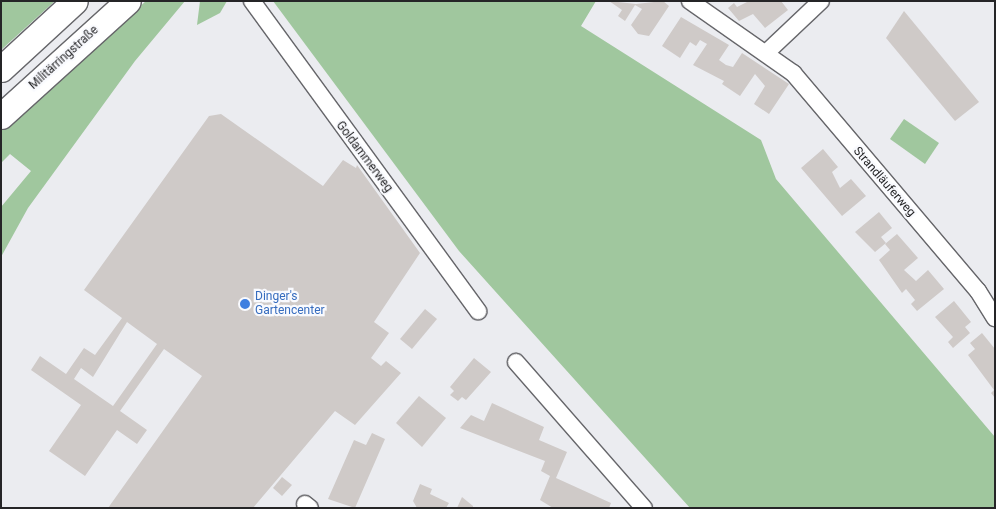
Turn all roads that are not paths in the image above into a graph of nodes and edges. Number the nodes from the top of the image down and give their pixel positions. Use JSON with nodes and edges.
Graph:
{"nodes":[{"id":1,"x":76,"y":1,"type":"edge"},
{"id":2,"x":128,"y":1,"type":"edge"},
{"id":3,"x":252,"y":1,"type":"edge"},
{"id":4,"x":690,"y":1,"type":"edge"},
{"id":5,"x":821,"y":1,"type":"edge"},
{"id":6,"x":767,"y":52,"type":"junction"},
{"id":7,"x":1,"y":69,"type":"edge"},
{"id":8,"x":1,"y":116,"type":"edge"},
{"id":9,"x":992,"y":309,"type":"edge"},
{"id":10,"x":478,"y":311,"type":"dead end"},
{"id":11,"x":516,"y":362,"type":"dead end"},
{"id":12,"x":644,"y":508,"type":"edge"}],
"edges":[{"from":1,"to":7,"type":"main road"},
{"from":2,"to":8,"type":"main road","name":"Militärringstraße"},
{"from":3,"to":10,"type":"street","name":"Goldammerweg"},
{"from":4,"to":6,"type":"street","name":"Strandläuferweg"},
{"from":5,"to":6,"type":"street"},
{"from":6,"to":9,"type":"street","name":"Strandläuferweg"},
{"from":11,"to":12,"type":"street"}]}
